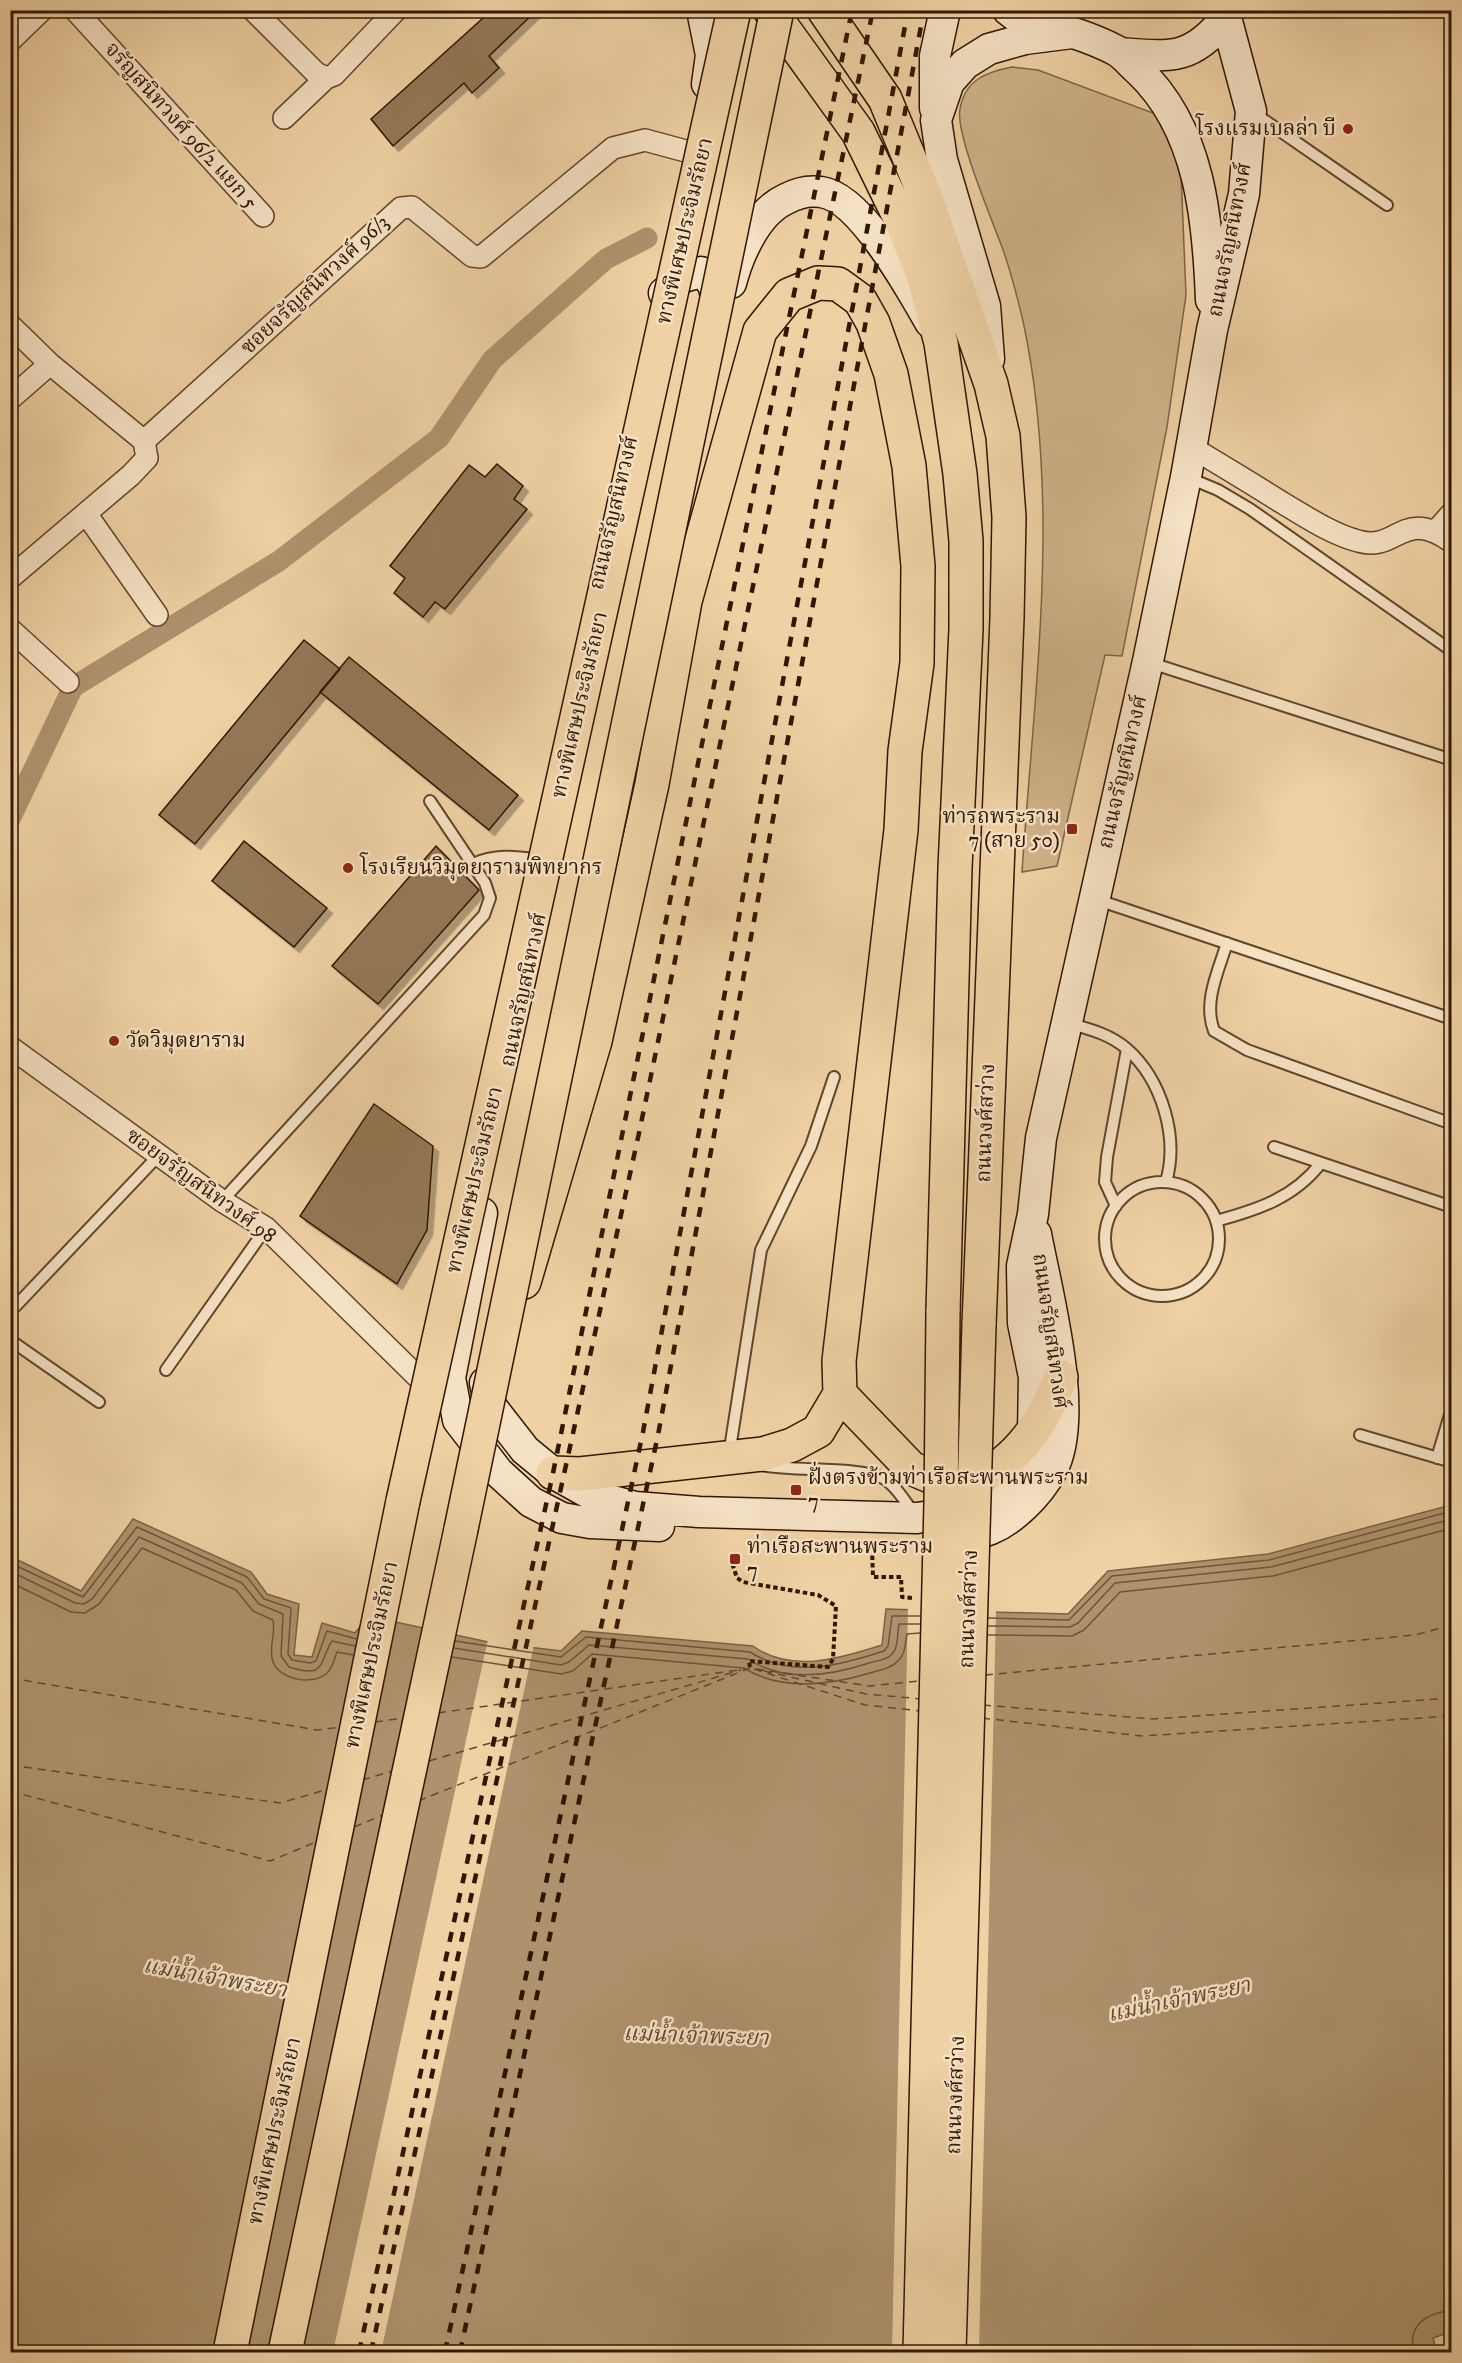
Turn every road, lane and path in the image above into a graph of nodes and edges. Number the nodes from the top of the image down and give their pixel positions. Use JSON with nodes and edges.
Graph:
{"nodes":[{"id":1,"x":42,"y":10,"type":"edge"},
{"id":2,"x":75,"y":10,"type":"edge"},
{"id":3,"x":253,"y":10,"type":"edge"},
{"id":4,"x":396,"y":10,"type":"edge"},
{"id":5,"x":702,"y":10,"type":"edge"},
{"id":6,"x":734,"y":10,"type":"edge"},
{"id":7,"x":770,"y":10,"type":"edge"},
{"id":8,"x":777,"y":10,"type":"edge"},
{"id":9,"x":824,"y":10,"type":"edge"},
{"id":10,"x":945,"y":10,"type":"edge"},
{"id":11,"x":1015,"y":13,"type":"edge"},
{"id":12,"x":1225,"y":15,"type":"edge"},
{"id":13,"x":1072,"y":33,"type":"junction"},
{"id":14,"x":10,"y":41,"type":"edge"},
{"id":15,"x":1120,"y":52,"type":"junction"},
{"id":16,"x":326,"y":78,"type":"junction"},
{"id":17,"x":1251,"y":111,"type":"junction"},
{"id":18,"x":284,"y":118,"type":"dead end"},
{"id":19,"x":936,"y":120,"type":"junction"},
{"id":20,"x":693,"y":153,"type":"junction"},
{"id":21,"x":1387,"y":205,"type":"dead end"},
{"id":22,"x":263,"y":216,"type":"dead end"},
{"id":23,"x":664,"y":293,"type":"junction"},
{"id":24,"x":10,"y":325,"type":"edge"},
{"id":25,"x":1212,"y":330,"type":"junction"},
{"id":26,"x":717,"y":334,"type":"junction"},
{"id":27,"x":941,"y":343,"type":"junction"},
{"id":28,"x":51,"y":364,"type":"junction"},
{"id":29,"x":991,"y":384,"type":"junction"},
{"id":30,"x":10,"y":399,"type":"edge"},
{"id":31,"x":144,"y":441,"type":"junction"},
{"id":32,"x":1191,"y":447,"type":"junction"},
{"id":33,"x":1186,"y":477,"type":"junction"},
{"id":34,"x":1452,"y":513,"type":"edge"},
{"id":35,"x":87,"y":516,"type":"junction"},
{"id":36,"x":1444,"y":537,"type":"edge"},
{"id":37,"x":10,"y":578,"type":"edge"},
{"id":38,"x":157,"y":615,"type":"dead end"},
{"id":39,"x":10,"y":629,"type":"edge"},
{"id":40,"x":1452,"y":651,"type":"edge"},
{"id":41,"x":1148,"y":662,"type":"junction"},
{"id":42,"x":68,"y":682,"type":"dead end"},
{"id":43,"x":1452,"y":760,"type":"edge"},
{"id":44,"x":430,"y":801,"type":"dead end"},
{"id":45,"x":551,"y":862,"type":"junction"},
{"id":46,"x":473,"y":864,"type":"junction"},
{"id":47,"x":955,"y":868,"type":"joint"},
{"id":48,"x":1095,"y":899,"type":"junction"},
{"id":49,"x":1227,"y":943,"type":"junction"},
{"id":50,"x":1452,"y":1019,"type":"edge"},
{"id":51,"x":1068,"y":1022,"type":"junction"},
{"id":52,"x":10,"y":1047,"type":"edge"},
{"id":53,"x":1127,"y":1049,"type":"junction"},
{"id":54,"x":834,"y":1077,"type":"dead end"},
{"id":55,"x":1452,"y":1124,"type":"edge"},
{"id":56,"x":1274,"y":1147,"type":"dead end"},
{"id":57,"x":159,"y":1155,"type":"junction"},
{"id":58,"x":1321,"y":1163,"type":"junction"},
{"id":59,"x":1166,"y":1182,"type":"junction"},
{"id":60,"x":222,"y":1202,"type":"junction"},
{"id":61,"x":1116,"y":1206,"type":"junction"},
{"id":62,"x":1452,"y":1207,"type":"edge"},
{"id":63,"x":1033,"y":1215,"type":"junction"},
{"id":64,"x":1216,"y":1221,"type":"junction"},
{"id":65,"x":266,"y":1228,"type":"junction"},
{"id":66,"x":10,"y":1312,"type":"edge"},
{"id":67,"x":501,"y":1335,"type":"junction"},
{"id":68,"x":10,"y":1340,"type":"edge"},
{"id":69,"x":166,"y":1370,"type":"dead end"},
{"id":70,"x":1060,"y":1377,"type":"junction"},
{"id":71,"x":840,"y":1394,"type":"junction"},
{"id":72,"x":99,"y":1402,"type":"dead end"},
{"id":73,"x":1452,"y":1408,"type":"edge"},
{"id":74,"x":457,"y":1415,"type":"junction"},
{"id":75,"x":1033,"y":1433,"type":"junction"},
{"id":76,"x":1360,"y":1435,"type":"dead end"},
{"id":77,"x":1437,"y":1458,"type":"junction"},
{"id":78,"x":729,"y":1459,"type":"junction"},
{"id":79,"x":1452,"y":1462,"type":"edge"},
{"id":80,"x":553,"y":1473,"type":"junction"},
{"id":81,"x":917,"y":1518,"type":"junction"},
{"id":82,"x":872,"y":1548,"type":"dead end"},
{"id":83,"x":730,"y":1557,"type":"dead end"},
{"id":84,"x":902,"y":1597,"type":"dead end"},
{"id":85,"x":750,"y":1668,"type":"dead end"},
{"id":86,"x":230,"y":2352,"type":"edge"},
{"id":87,"x":285,"y":2352,"type":"edge"},
{"id":88,"x":920,"y":2352,"type":"edge"},
{"id":89,"x":949,"y":2352,"type":"edge"}],
"edges":[{"from":1,"to":14,"type":"street"},
{"from":2,"to":22,"type":"street","name":"จรัญสนิทวงศ์ 96/2 แยก 5"},
{"from":3,"to":16,"type":"street"},
{"from":4,"to":16,"type":"street"},
{"from":5,"to":20,"type":"main road","name":"ถนนจรัญสนิทวงศ์"},
{"from":6,"to":86,"type":"main road","name":"ทางพิเศษประจิมรัถยา","bridge":true},
{"from":7,"to":27,"type":"main road","name":"ถนนจรัญสนิทวงศ์"},
{"from":8,"to":67,"type":"main road","name":"ทางพิเศษประจิมรัถยา","bridge":true},
{"from":9,"to":29,"type":"main road"},
{"from":10,"to":19,"type":"main road"},
{"from":11,"to":13,"type":"main road","name":"ถนนจรัญสนิทวงศ์"},
{"from":12,"to":15,"type":"main road"},
{"from":12,"to":17,"type":"main road","name":"ถนนจรัญสนิทวงศ์"},
{"from":13,"to":15,"type":"main road","name":"ถนนจรัญสนิทวงศ์"},
{"from":13,"to":19,"type":"main road"},
{"from":15,"to":25,"type":"main road","name":"ถนนจรัญสนิทวงศ์"},
{"from":16,"to":18,"type":"street"},
{"from":17,"to":21,"type":"lane"},
{"from":17,"to":25,"type":"main road","name":"ถนนจรัญสนิทวงศ์"},
{"from":19,"to":29,"type":"main road"},
{"from":20,"to":23,"type":"main road","name":"ถนนจรัญสนิทวงศ์"},
{"from":20,"to":31,"type":"street","name":"ซอยจรัญสนิทวงศ์ 96/3"},
{"from":23,"to":26,"type":"main road"},
{"from":23,"to":45,"type":"main road","name":"ถนนจรัญสนิทวงศ์"},
{"from":24,"to":28,"type":"street"},
{"from":25,"to":32,"type":"main road","name":"ถนนจรัญสนิทวงศ์"},
{"from":26,"to":27,"type":"main road","name":"ถนนจรัญสนิทวงศ์"},
{"from":26,"to":80,"type":"main road","name":"ถนนจรัญสนิทวงศ์"},
{"from":27,"to":47,"type":"main road","name":"ถนนจรัญสนิทวงศ์"},
{"from":28,"to":30,"type":"street"},
{"from":28,"to":31,"type":"street"},
{"from":29,"to":89,"type":"main road","name":"ถนนวงศ์สว่าง","bridge":true},
{"from":31,"to":35,"type":"street"},
{"from":32,"to":33,"type":"main road","name":"ถนนจรัญสนิทวงศ์"},
{"from":32,"to":36,"type":"street"},
{"from":33,"to":40,"type":"lane"},
{"from":33,"to":41,"type":"main road","name":"ถนนจรัญสนิทวงศ์"},
{"from":34,"to":36,"type":"street"},
{"from":35,"to":37,"type":"street"},
{"from":35,"to":38,"type":"street"},
{"from":39,"to":42,"type":"street"},
{"from":41,"to":43,"type":"lane"},
{"from":41,"to":48,"type":"main road","name":"ถนนจรัญสนิทวงศ์"},
{"from":44,"to":46,"type":"lane"},
{"from":45,"to":46,"type":"lane"},
{"from":45,"to":74,"type":"main road","name":"ถนนจรัญสนิทวงศ์"},
{"from":46,"to":60,"type":"lane"},
{"from":47,"to":88,"type":"main road","name":"ถนนวงศ์สว่าง","bridge":true},
{"from":48,"to":49,"type":"lane"},
{"from":48,"to":51,"type":"main road","name":"ถนนจรัญสนิทวงศ์"},
{"from":49,"to":50,"type":"lane"},
{"from":49,"to":55,"type":"lane"},
{"from":51,"to":53,"type":"lane"},
{"from":51,"to":63,"type":"main road","name":"ถนนจรัญสนิทวงศ์"},
{"from":52,"to":57,"type":"street","name":"ซอยจรัญสนิทวงศ์ 98"},
{"from":53,"to":59,"type":"lane"},
{"from":53,"to":61,"type":"lane"},
{"from":54,"to":78,"type":"lane"},
{"from":56,"to":58,"type":"lane"},
{"from":57,"to":60,"type":"street","name":"ซอยจรัญสนิทวงศ์ 98"},
{"from":57,"to":66,"type":"lane"},
{"from":58,"to":62,"type":"lane"},
{"from":58,"to":64,"type":"lane"},
{"from":59,"to":61,"type":"lane"},
{"from":59,"to":64,"type":"lane"},
{"from":60,"to":65,"type":"street","name":"ซอยจรัญสนิทวงศ์ 98"},
{"from":61,"to":64,"type":"lane"},
{"from":63,"to":70,"type":"main road","name":"ถนนจรัญสนิทวงศ์"},
{"from":63,"to":75,"type":"main road","name":"ถนนจรัญสนิทวงศ์"},
{"from":65,"to":69,"type":"lane"},
{"from":65,"to":74,"type":"street","name":"ซอยจรัญสนิทวงศ์ 98"},
{"from":67,"to":71,"type":"main road","bridge":true},
{"from":67,"to":87,"type":"main road","name":"ทางพิเศษประจิมรัถยา","bridge":true},
{"from":68,"to":72,"type":"lane"},
{"from":70,"to":74,"type":"main road","name":"ถนนจรัญสนิทวงศ์"},
{"from":70,"to":75,"type":"main road"},
{"from":71,"to":75,"type":"main road"},
{"from":71,"to":78,"type":"main road"},
{"from":73,"to":77,"type":"lane"},
{"from":75,"to":81,"type":"main road","name":"ถนนจรัญสนิทวงศ์"},
{"from":76,"to":77,"type":"lane"},
{"from":77,"to":79,"type":"lane"},
{"from":78,"to":80,"type":"main road"},
{"from":78,"to":81,"type":"lane"},
{"from":80,"to":81,"type":"main road","name":"ถนนจรัญสนิทวงศ์"},
{"from":82,"to":84,"type":"path"},
{"from":83,"to":85,"type":"path"}]}
